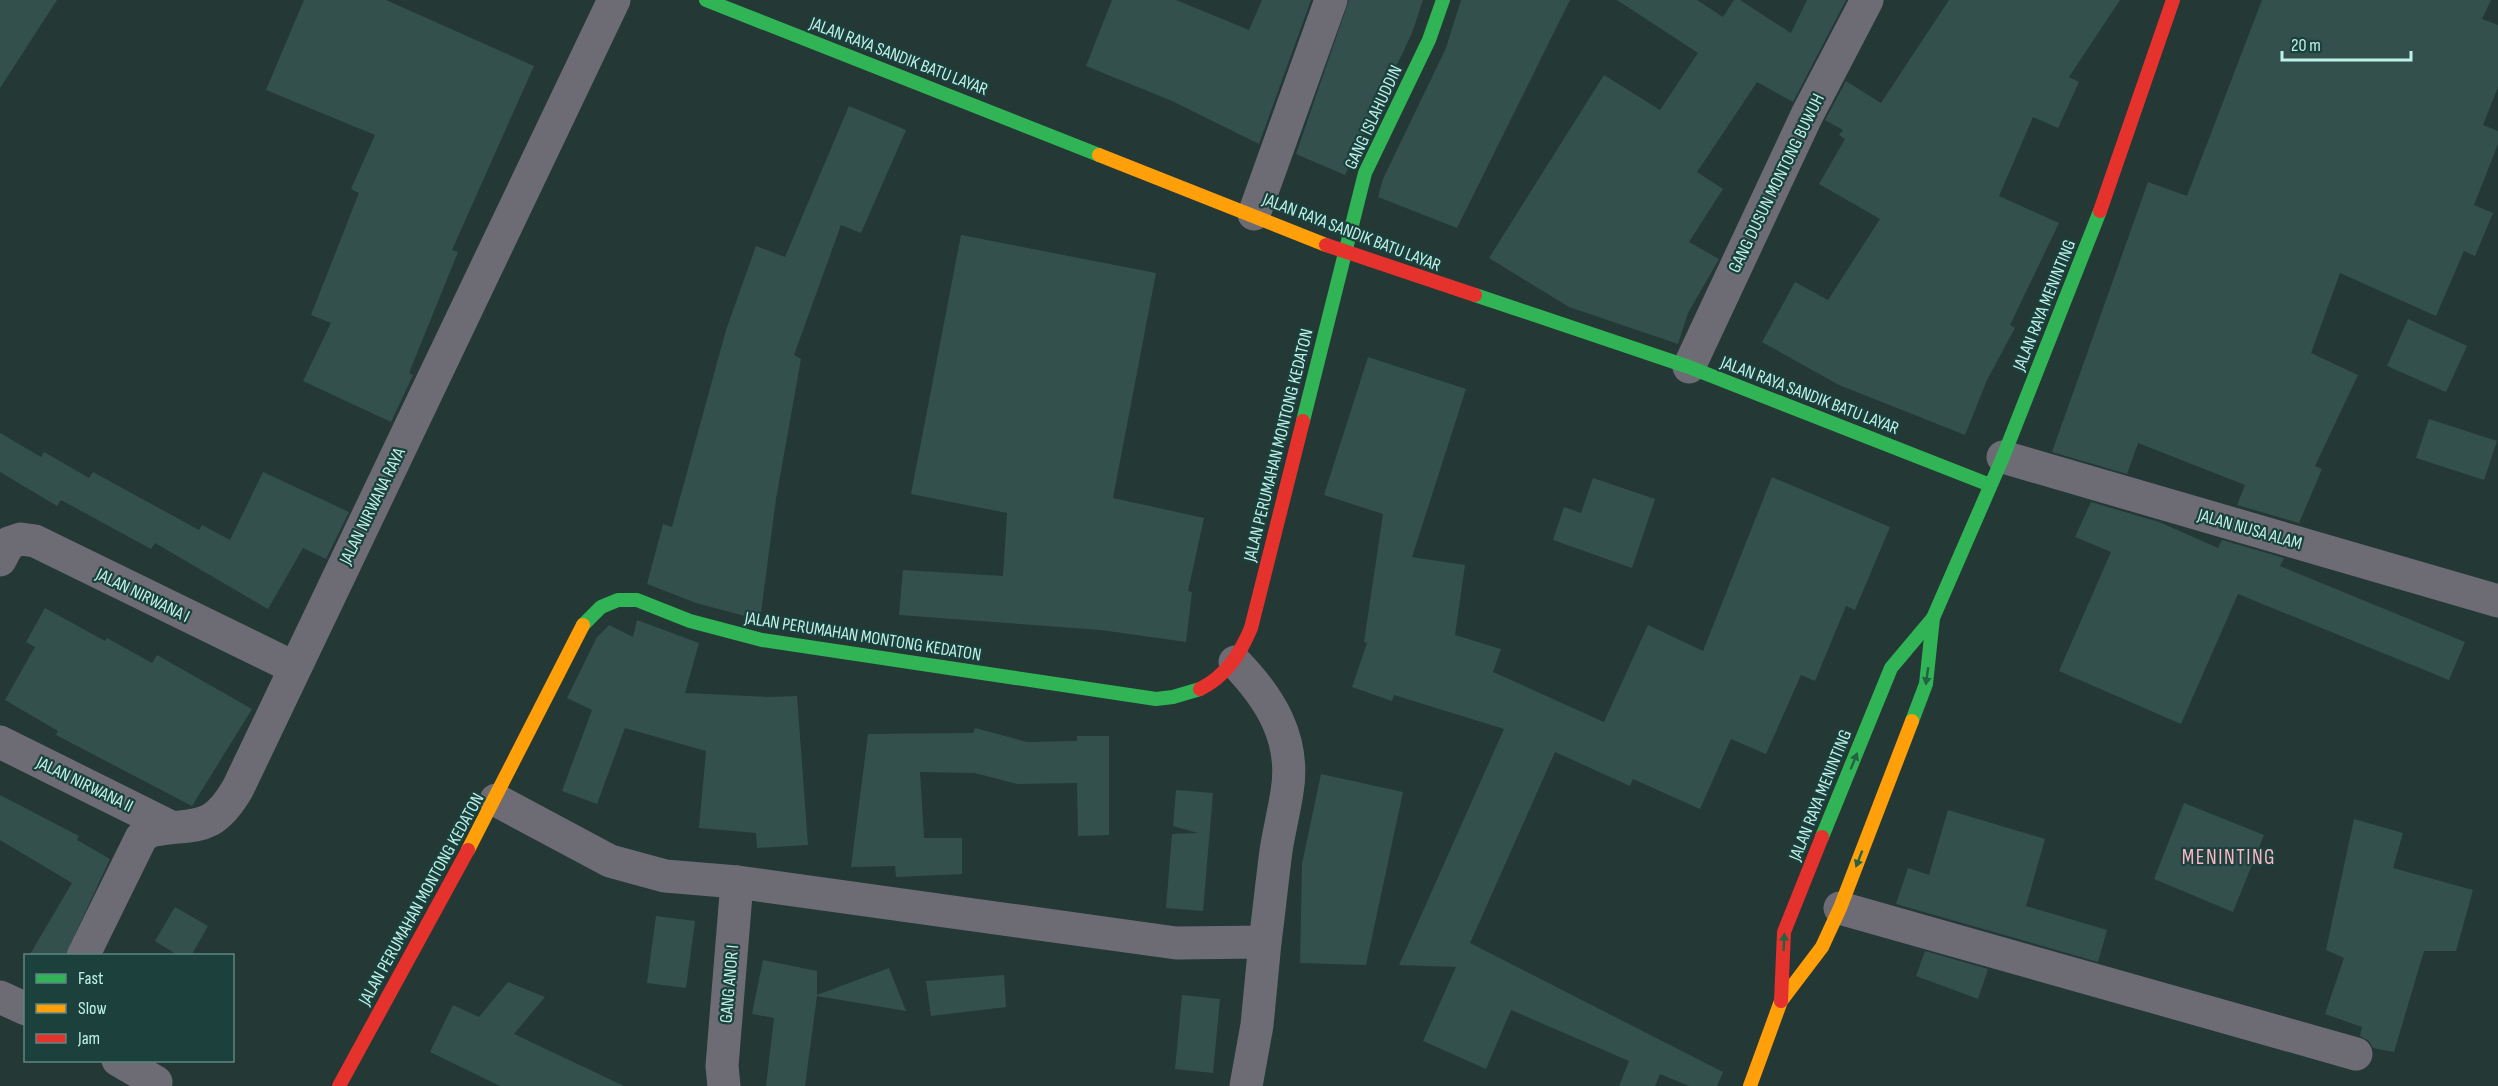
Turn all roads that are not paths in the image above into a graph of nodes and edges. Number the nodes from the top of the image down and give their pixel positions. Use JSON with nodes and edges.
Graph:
{"nodes":[{"id":1,"x":614,"y":0,"type":"edge"},
{"id":2,"x":706,"y":0,"type":"edge"},
{"id":3,"x":1331,"y":0,"type":"edge"},
{"id":4,"x":1443,"y":0,"type":"edge"},
{"id":5,"x":1867,"y":0,"type":"edge"},
{"id":6,"x":2173,"y":0,"type":"edge"},
{"id":7,"x":1254,"y":214,"type":"junction"},
{"id":8,"x":1345,"y":252,"type":"junction"},
{"id":9,"x":1689,"y":367,"type":"junction"},
{"id":10,"x":1996,"y":471,"type":"junction"},
{"id":11,"x":0,"y":560,"type":"edge"},
{"id":12,"x":2498,"y":601,"type":"edge"},
{"id":13,"x":1933,"y":618,"type":"junction"},
{"id":14,"x":1235,"y":662,"type":"junction"},
{"id":15,"x":293,"y":667,"type":"junction"},
{"id":16,"x":0,"y":742,"type":"edge"},
{"id":17,"x":496,"y":800,"type":"junction"},
{"id":18,"x":171,"y":827,"type":"junction"},
{"id":19,"x":737,"y":882,"type":"junction"},
{"id":20,"x":1840,"y":908,"type":"junction"},
{"id":21,"x":1265,"y":942,"type":"junction"},
{"id":22,"x":84,"y":954,"type":"edge"},
{"id":23,"x":0,"y":996,"type":"edge"},
{"id":24,"x":1781,"y":1001,"type":"junction"},
{"id":25,"x":24,"y":1008,"type":"edge"},
{"id":26,"x":2356,"y":1054,"type":"dead end"},
{"id":27,"x":121,"y":1062,"type":"edge"},
{"id":28,"x":156,"y":1082,"type":"dead end"},
{"id":29,"x":339,"y":1086,"type":"edge"},
{"id":30,"x":724,"y":1086,"type":"edge"},
{"id":31,"x":1246,"y":1086,"type":"edge"},
{"id":32,"x":1750,"y":1086,"type":"edge"}],
"edges":[{"from":1,"to":15,"type":"street","name":"JALAN NIRWANA RAYA"},
{"from":2,"to":7,"type":"main road","name":"JALAN RAYA SANDIK BATU LAYAR"},
{"from":3,"to":7,"type":"street"},
{"from":4,"to":8,"type":"main road","name":"GANG ISLAHUDDIN"},
{"from":5,"to":9,"type":"street","name":"GANG DUSUN MONTONG BUWUH"},
{"from":6,"to":10,"type":"main road","name":"JALAN RAYA MENINTING"},
{"from":7,"to":8,"type":"main road","name":"JALAN RAYA SANDIK BATU LAYAR"},
{"from":8,"to":9,"type":"main road","name":"JALAN RAYA SANDIK BATU LAYAR"},
{"from":8,"to":14,"type":"main road","name":"JALAN PERUMAHAN MONTONG KEDATON"},
{"from":9,"to":10,"type":"main road","name":"JALAN RAYA SANDIK BATU LAYAR"},
{"from":10,"to":12,"type":"street","name":"JALAN NUSA ALAM"},
{"from":10,"to":13,"type":"main road","name":"JALAN RAYA MENINTING"},
{"from":11,"to":15,"type":"street","name":"JALAN NIRWANA I"},
{"from":13,"to":20,"type":"main road","name":"JALAN RAYA MENINTING","one_way":true},
{"from":24,"to":13,"type":"main road","name":"JALAN RAYA MENINTING","one_way":true},
{"from":14,"to":17,"type":"main road","name":"JALAN PERUMAHAN MONTONG KEDATON"},
{"from":14,"to":21,"type":"street"},
{"from":15,"to":18,"type":"street","name":"JALAN NIRWANA RAYA"},
{"from":16,"to":18,"type":"street","name":"JALAN NIRWANA II"},
{"from":17,"to":19,"type":"street"},
{"from":17,"to":29,"type":"main road","name":"JALAN PERUMAHAN MONTONG KEDATON"},
{"from":18,"to":22,"type":"street","name":"JALAN NIRWANA RAYA"},
{"from":19,"to":21,"type":"street"},
{"from":19,"to":30,"type":"street","name":"GANG ANOR I"},
{"from":20,"to":24,"type":"main road","name":"JALAN RAYA MENINTING"},
{"from":20,"to":26,"type":"street"},
{"from":21,"to":31,"type":"street"},
{"from":23,"to":25,"type":"street"},
{"from":24,"to":32,"type":"main road","name":"JALAN RAYA MENINTING"},
{"from":27,"to":28,"type":"street"}]}
